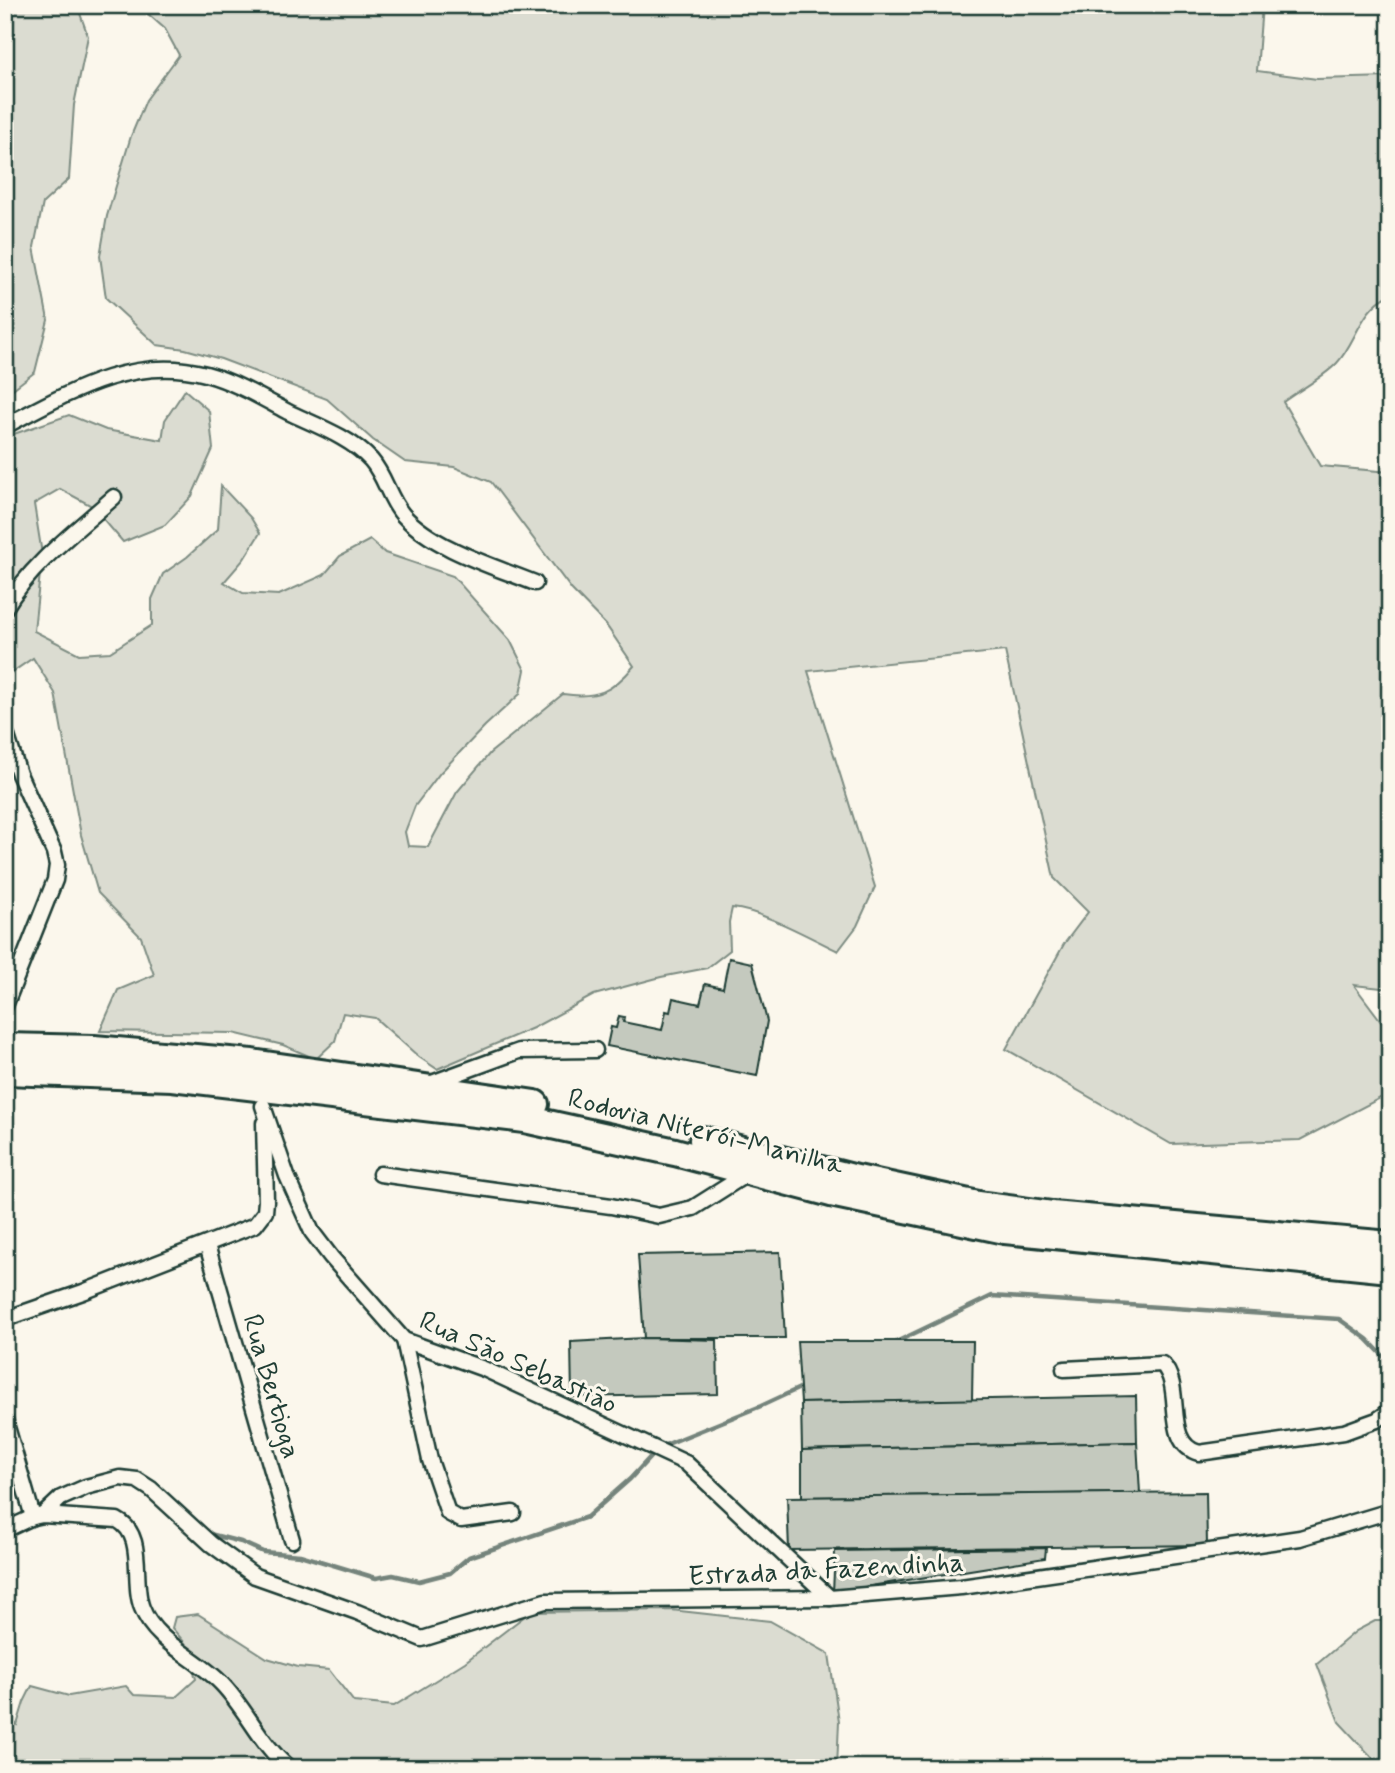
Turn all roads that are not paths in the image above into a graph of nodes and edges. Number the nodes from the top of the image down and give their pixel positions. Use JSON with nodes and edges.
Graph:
{"nodes":[{"id":1,"x":5,"y":426,"type":"edge"},
{"id":2,"x":114,"y":496,"type":"dead end"},
{"id":3,"x":535,"y":583,"type":"dead end"},
{"id":4,"x":5,"y":608,"type":"edge"},
{"id":5,"x":5,"y":730,"type":"edge"},
{"id":6,"x":5,"y":1006,"type":"edge"},
{"id":7,"x":5,"y":1047,"type":"edge"},
{"id":8,"x":595,"y":1050,"type":"dead end"},
{"id":9,"x":5,"y":1071,"type":"edge"},
{"id":10,"x":424,"y":1086,"type":"junction"},
{"id":11,"x":263,"y":1096,"type":"junction"},
{"id":12,"x":752,"y":1172,"type":"junction"},
{"id":13,"x":380,"y":1174,"type":"dead end"},
{"id":14,"x":206,"y":1245,"type":"junction"},
{"id":15,"x":1390,"y":1245,"type":"edge"},
{"id":16,"x":1390,"y":1269,"type":"edge"},
{"id":17,"x":5,"y":1319,"type":"edge"},
{"id":18,"x":404,"y":1339,"type":"junction"},
{"id":19,"x":1064,"y":1369,"type":"dead end"},
{"id":20,"x":1390,"y":1412,"type":"edge"},
{"id":21,"x":5,"y":1420,"type":"edge"},
{"id":22,"x":1390,"y":1511,"type":"edge"},
{"id":23,"x":513,"y":1513,"type":"dead end"},
{"id":24,"x":38,"y":1516,"type":"junction"},
{"id":25,"x":5,"y":1530,"type":"edge"},
{"id":26,"x":292,"y":1540,"type":"dead end"},
{"id":27,"x":830,"y":1598,"type":"junction"},
{"id":28,"x":289,"y":1768,"type":"edge"}],
"edges":[{"from":1,"to":3,"type":"street"},
{"from":2,"to":4,"type":"street"},
{"from":5,"to":6,"type":"street"},
{"from":7,"to":10,"type":"highway","name":"Rodovia Niterói-Manilha"},
{"from":8,"to":10,"type":"street"},
{"from":9,"to":11,"type":"highway","name":"Rodovia Niterói-Manilha"},
{"from":10,"to":15,"type":"highway","name":"Rodovia Niterói-Manilha"},
{"from":11,"to":12,"type":"highway","name":"Rodovia Niterói-Manilha"},
{"from":11,"to":14,"type":"street"},
{"from":11,"to":18,"type":"street","name":"Rua São Sebastião"},
{"from":12,"to":13,"type":"street"},
{"from":12,"to":16,"type":"highway","name":"Rodovia Niterói-Manilha"},
{"from":14,"to":17,"type":"street"},
{"from":14,"to":26,"type":"street","name":"Rua Bertioga"},
{"from":18,"to":23,"type":"street"},
{"from":18,"to":27,"type":"street","name":"Rua São Sebastião"},
{"from":19,"to":20,"type":"street"},
{"from":21,"to":24,"type":"street"},
{"from":22,"to":27,"type":"street","name":"Estrada da Fazendinha"},
{"from":24,"to":25,"type":"street"},
{"from":24,"to":27,"type":"street","name":"Estrada da Fazendinha"},
{"from":24,"to":28,"type":"street"}]}
